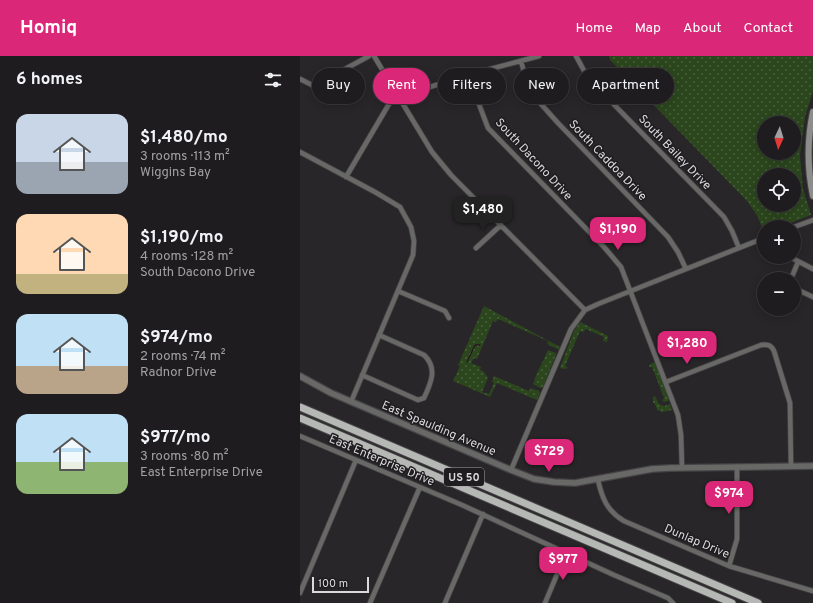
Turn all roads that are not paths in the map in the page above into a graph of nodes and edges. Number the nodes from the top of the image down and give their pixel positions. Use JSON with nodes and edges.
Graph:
{"nodes":[{"id":1,"x":369,"y":56,"type":"edge"},
{"id":2,"x":374,"y":56,"type":"edge"},
{"id":3,"x":539,"y":56,"type":"edge"},
{"id":4,"x":576,"y":56,"type":"edge"},
{"id":5,"x":521,"y":61,"type":"junction"},
{"id":6,"x":381,"y":68,"type":"edge"},
{"id":7,"x":494,"y":68,"type":"edge"},
{"id":8,"x":300,"y":78,"type":"edge"},
{"id":9,"x":389,"y":104,"type":"edge"},
{"id":10,"x":402,"y":104,"type":"edge"},
{"id":11,"x":479,"y":104,"type":"edge"},
{"id":12,"x":813,"y":112,"type":"edge"},
{"id":13,"x":300,"y":152,"type":"edge"},
{"id":14,"x":346,"y":177,"type":"junction"},
{"id":15,"x":813,"y":196,"type":"edge"},
{"id":16,"x":813,"y":220,"type":"edge"},
{"id":17,"x":801,"y":224,"type":"edge"},
{"id":18,"x":501,"y":225,"type":"junction"},
{"id":19,"x":757,"y":241,"type":"edge"},
{"id":20,"x":476,"y":248,"type":"dead end"},
{"id":21,"x":739,"y":248,"type":"junction"},
{"id":22,"x":801,"y":263,"type":"edge"},
{"id":23,"x":686,"y":269,"type":"junction"},
{"id":24,"x":813,"y":269,"type":"edge"},
{"id":25,"x":398,"y":291,"type":"junction"},
{"id":26,"x":631,"y":291,"type":"junction"},
{"id":27,"x":801,"y":291,"type":"edge"},
{"id":28,"x":813,"y":297,"type":"edge"},
{"id":29,"x":585,"y":310,"type":"junction"},
{"id":30,"x":449,"y":318,"type":"dead end"},
{"id":31,"x":379,"y":336,"type":"junction"},
{"id":32,"x":362,"y":375,"type":"junction"},
{"id":33,"x":300,"y":376,"type":"edge"},
{"id":34,"x":666,"y":382,"type":"junction"},
{"id":35,"x":351,"y":402,"type":"junction"},
{"id":36,"x":300,"y":407,"type":"edge"},
{"id":37,"x":300,"y":418,"type":"edge"},
{"id":38,"x":300,"y":436,"type":"edge"},
{"id":39,"x":356,"y":460,"type":"junction"},
{"id":40,"x":791,"y":466,"type":"junction"},
{"id":41,"x":813,"y":466,"type":"edge"},
{"id":42,"x":737,"y":467,"type":"junction"},
{"id":43,"x":682,"y":468,"type":"junction"},
{"id":44,"x":511,"y":470,"type":"junction"},
{"id":45,"x":598,"y":480,"type":"junction"},
{"id":46,"x":420,"y":487,"type":"junction"},
{"id":47,"x":483,"y":514,"type":"junction"},
{"id":48,"x":566,"y":553,"type":"junction"},
{"id":49,"x":729,"y":566,"type":"junction"},
{"id":50,"x":813,"y":591,"type":"edge"},
{"id":51,"x":300,"y":593,"type":"edge"},
{"id":52,"x":370,"y":603,"type":"edge"},
{"id":53,"x":445,"y":603,"type":"edge"},
{"id":54,"x":545,"y":603,"type":"edge"},
{"id":55,"x":673,"y":603,"type":"edge"},
{"id":56,"x":732,"y":603,"type":"edge"},
{"id":57,"x":758,"y":603,"type":"edge"}],
"edges":[{"from":1,"to":8,"type":"street"},
{"from":2,"to":6,"type":"street"},
{"from":3,"to":5,"type":"street"},
{"from":4,"to":21,"type":"street","name":"South Bailey Drive"},
{"from":5,"to":7,"type":"street"},
{"from":5,"to":23,"type":"street","name":"South Caddoa Drive"},
{"from":9,"to":14,"type":"street"},
{"from":10,"to":18,"type":"street"},
{"from":11,"to":26,"type":"street","name":"South Dacono Drive"},
{"from":12,"to":15,"type":"main road"},
{"from":13,"to":14,"type":"street"},
{"from":14,"to":25,"type":"street"},
{"from":16,"to":17,"type":"street"},
{"from":18,"to":20,"type":"street"},
{"from":18,"to":29,"type":"street"},
{"from":19,"to":21,"type":"street"},
{"from":21,"to":23,"type":"street"},
{"from":22,"to":24,"type":"street"},
{"from":23,"to":26,"type":"street"},
{"from":25,"to":30,"type":"street"},
{"from":25,"to":31,"type":"street"},
{"from":26,"to":29,"type":"street"},
{"from":26,"to":34,"type":"street","name":"South Dacono Drive"},
{"from":27,"to":28,"type":"street"},
{"from":29,"to":44,"type":"street"},
{"from":31,"to":32,"type":"street"},
{"from":31,"to":32,"type":"street"},
{"from":32,"to":35,"type":"street"},
{"from":33,"to":35,"type":"street","name":"East Spaulding Avenue"},
{"from":34,"to":40,"type":"street"},
{"from":34,"to":43,"type":"street","name":"South Dacono Drive"},
{"from":35,"to":44,"type":"street","name":"East Spaulding Avenue"},
{"from":36,"to":57,"type":"highway","number":"US 50"},
{"from":37,"to":56,"type":"highway","number":"US 50"},
{"from":38,"to":39,"type":"street","name":"East Enterprise Drive"},
{"from":39,"to":46,"type":"street","name":"East Enterprise Drive"},
{"from":39,"to":51,"type":"street"},
{"from":40,"to":41,"type":"street","name":"East Spaulding Avenue"},
{"from":40,"to":42,"type":"street","name":"East Spaulding Avenue"},
{"from":42,"to":43,"type":"street","name":"East Spaulding Avenue"},
{"from":42,"to":49,"type":"street"},
{"from":43,"to":45,"type":"street","name":"East Spaulding Avenue"},
{"from":44,"to":45,"type":"street","name":"East Spaulding Avenue"},
{"from":45,"to":49,"type":"street","name":"Dunlap Drive"},
{"from":46,"to":47,"type":"street","name":"East Enterprise Drive"},
{"from":46,"to":52,"type":"street"},
{"from":47,"to":48,"type":"street","name":"East Enterprise Drive"},
{"from":47,"to":53,"type":"street"},
{"from":48,"to":54,"type":"street"},
{"from":48,"to":55,"type":"street","name":"East Enterprise Drive"},
{"from":49,"to":50,"type":"street","name":"Dunlap Drive"}]}
